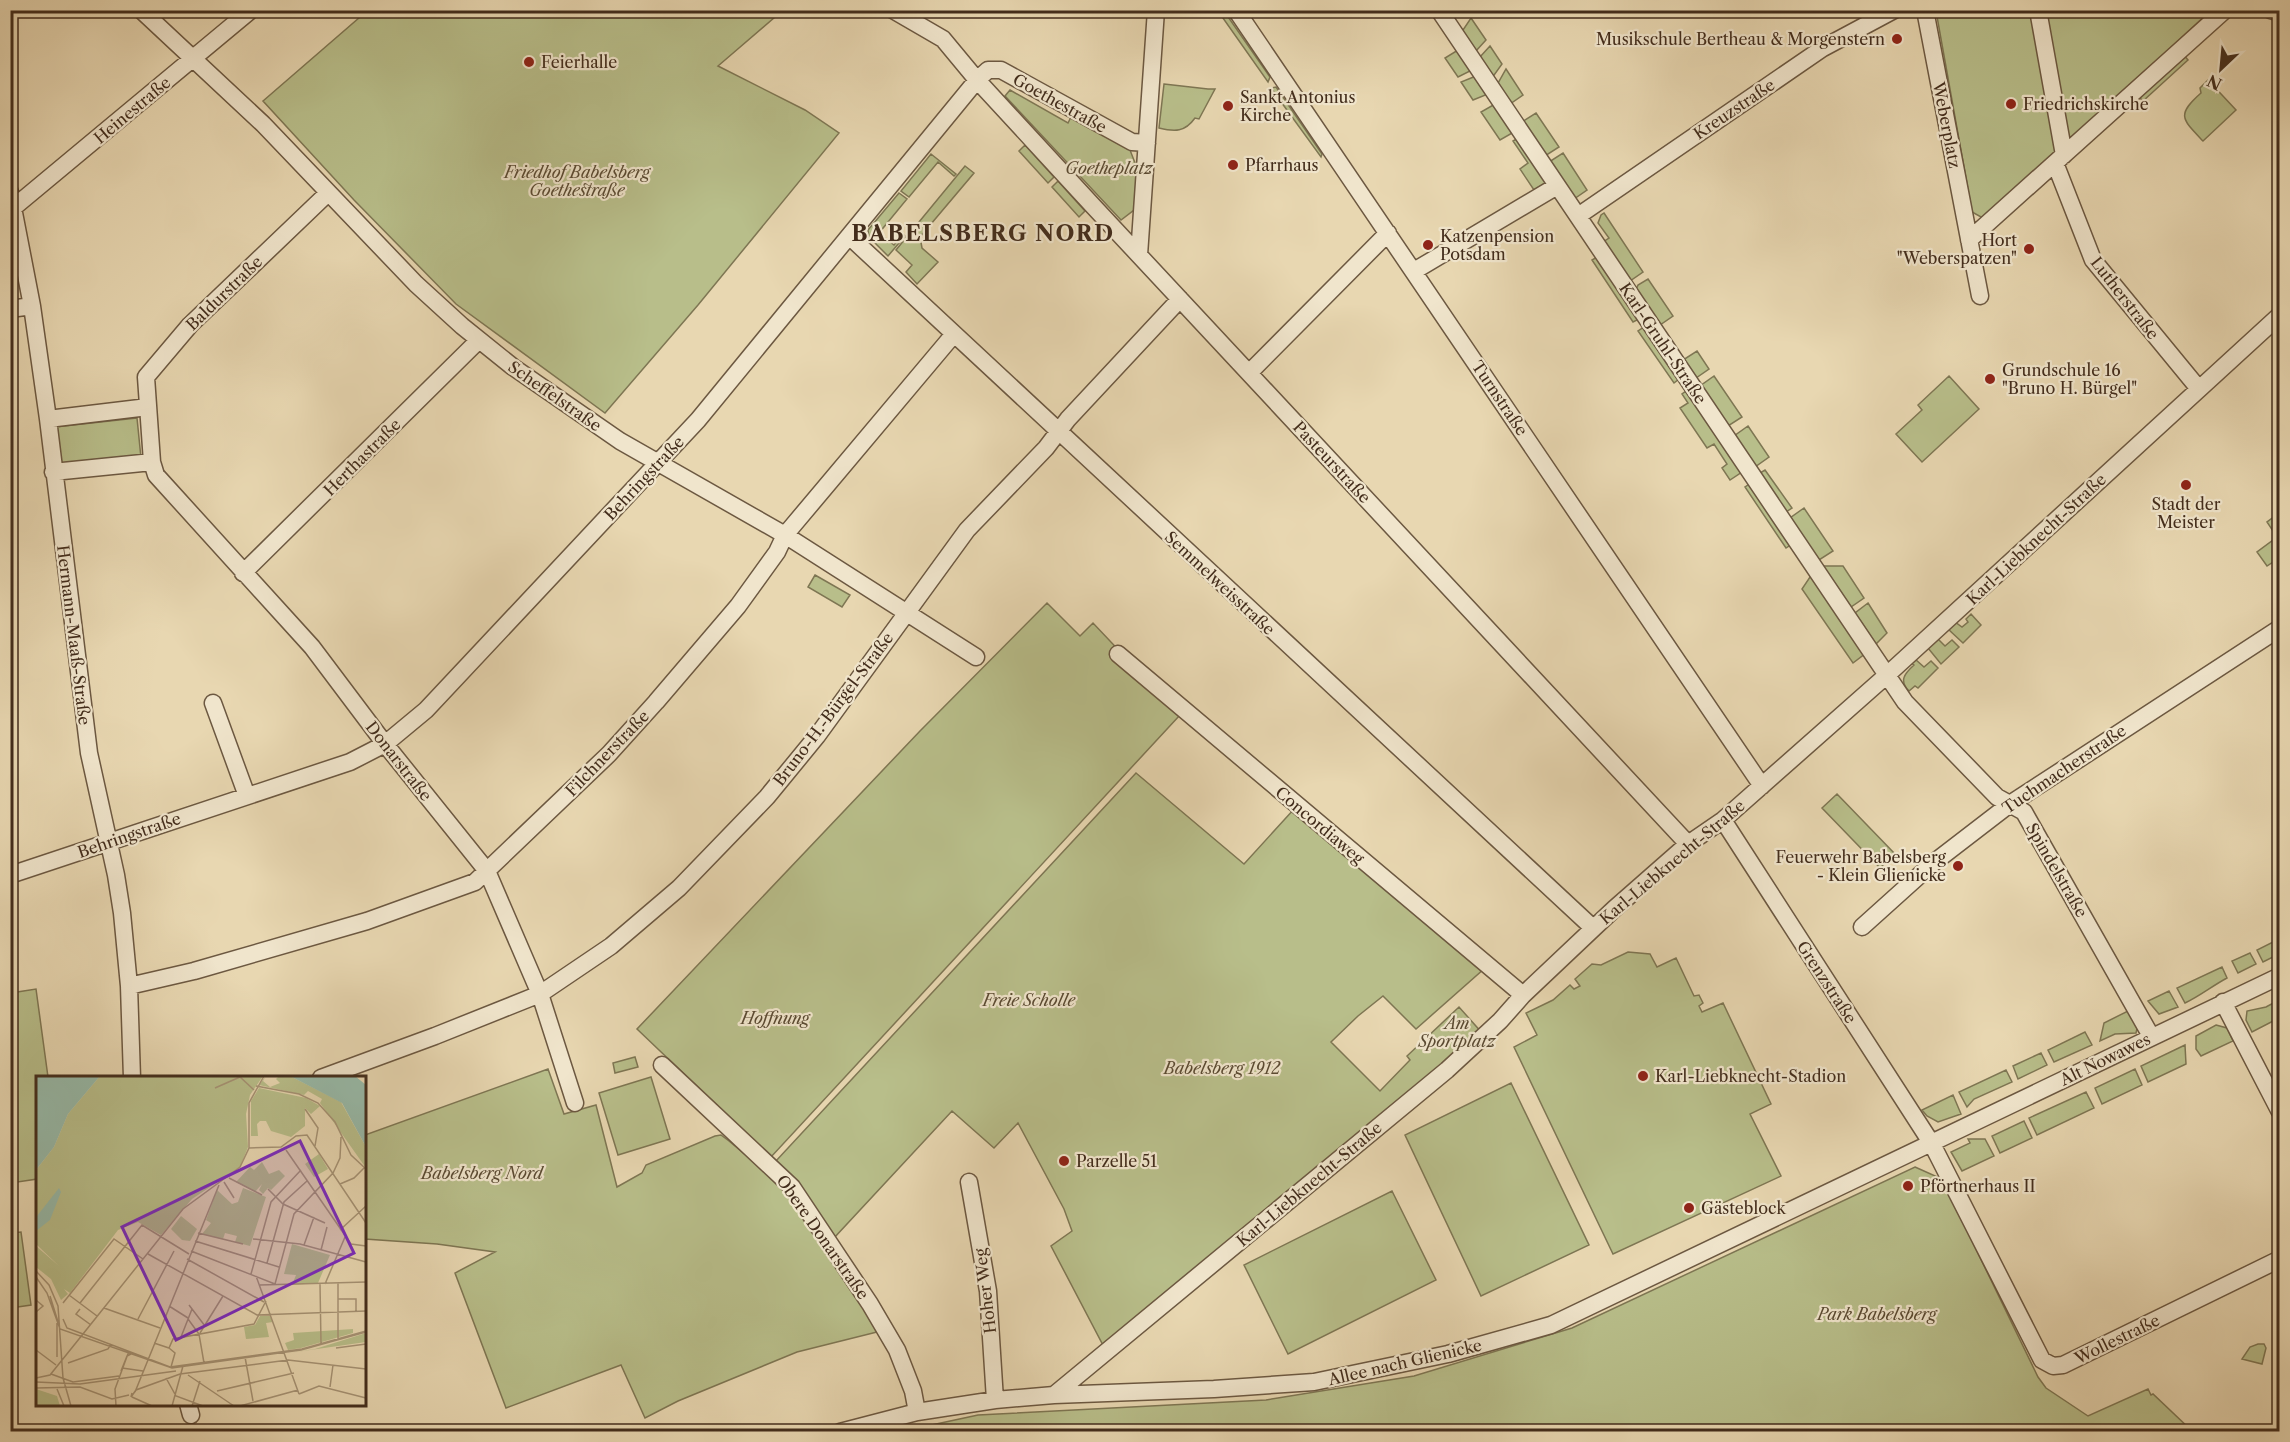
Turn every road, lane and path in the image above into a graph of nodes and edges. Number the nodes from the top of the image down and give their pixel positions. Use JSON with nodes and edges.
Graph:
{"nodes":[{"id":1,"x":141,"y":10,"type":"edge"},
{"id":2,"x":251,"y":10,"type":"edge"},
{"id":3,"x":893,"y":10,"type":"edge"},
{"id":4,"x":1156,"y":10,"type":"edge"},
{"id":5,"x":1236,"y":10,"type":"edge"},
{"id":6,"x":1439,"y":10,"type":"edge"},
{"id":7,"x":1894,"y":10,"type":"edge"},
{"id":8,"x":1925,"y":10,"type":"edge"},
{"id":9,"x":2038,"y":10,"type":"edge"},
{"id":10,"x":2225,"y":10,"type":"edge"},
{"id":11,"x":2270,"y":10,"type":"edge"},
{"id":12,"x":2280,"y":14,"type":"edge"},
{"id":13,"x":194,"y":58,"type":"junction"},
{"id":14,"x":977,"y":80,"type":"junction"},
{"id":15,"x":1147,"y":143,"type":"junction"},
{"id":16,"x":2060,"y":159,"type":"junction"},
{"id":17,"x":1557,"y":186,"type":"junction"},
{"id":18,"x":328,"y":193,"type":"junction"},
{"id":19,"x":12,"y":200,"type":"edge"},
{"id":20,"x":1578,"y":216,"type":"junction"},
{"id":21,"x":1388,"y":233,"type":"junction"},
{"id":22,"x":849,"y":236,"type":"junction"},
{"id":23,"x":1969,"y":240,"type":"junction"},
{"id":24,"x":1139,"y":255,"type":"junction"},
{"id":25,"x":1414,"y":271,"type":"junction"},
{"id":26,"x":1980,"y":296,"type":"dead end"},
{"id":27,"x":1180,"y":299,"type":"junction"},
{"id":28,"x":32,"y":306,"type":"junction"},
{"id":29,"x":10,"y":309,"type":"edge"},
{"id":30,"x":2280,"y":315,"type":"edge"},
{"id":31,"x":954,"y":334,"type":"junction"},
{"id":32,"x":479,"y":340,"type":"junction"},
{"id":33,"x":1249,"y":373,"type":"junction"},
{"id":34,"x":2199,"y":389,"type":"junction"},
{"id":35,"x":148,"y":407,"type":"junction"},
{"id":36,"x":48,"y":419,"type":"junction"},
{"id":37,"x":1058,"y":432,"type":"junction"},
{"id":38,"x":152,"y":462,"type":"junction"},
{"id":39,"x":658,"y":463,"type":"junction"},
{"id":40,"x":53,"y":472,"type":"junction"},
{"id":41,"x":784,"y":535,"type":"junction"},
{"id":42,"x":243,"y":573,"type":"junction"},
{"id":43,"x":906,"y":612,"type":"junction"},
{"id":44,"x":2280,"y":628,"type":"edge"},
{"id":45,"x":1118,"y":654,"type":"dead end"},
{"id":46,"x":976,"y":657,"type":"dead end"},
{"id":47,"x":1887,"y":675,"type":"junction"},
{"id":48,"x":213,"y":703,"type":"dead end"},
{"id":49,"x":385,"y":744,"type":"junction"},
{"id":50,"x":1762,"y":786,"type":"junction"},
{"id":51,"x":247,"y":796,"type":"junction"},
{"id":52,"x":2010,"y":804,"type":"junction"},
{"id":53,"x":1723,"y":820,"type":"junction"},
{"id":54,"x":109,"y":842,"type":"junction"},
{"id":55,"x":1688,"y":844,"type":"junction"},
{"id":56,"x":487,"y":871,"type":"junction"},
{"id":57,"x":10,"y":875,"type":"edge"},
{"id":58,"x":1862,"y":927,"type":"dead end"},
{"id":59,"x":1593,"y":928,"type":"junction"},
{"id":60,"x":2280,"y":976,"type":"edge"},
{"id":61,"x":129,"y":986,"type":"junction"},
{"id":62,"x":540,"y":994,"type":"junction"},
{"id":63,"x":1522,"y":995,"type":"junction"},
{"id":64,"x":2223,"y":1002,"type":"junction"},
{"id":65,"x":2151,"y":1036,"type":"junction"},
{"id":66,"x":662,"y":1065,"type":"dead end"},
{"id":67,"x":132,"y":1076,"type":"edge"},
{"id":68,"x":324,"y":1076,"type":"edge"},
{"id":69,"x":574,"y":1103,"type":"dead end"},
{"id":70,"x":2280,"y":1112,"type":"edge"},
{"id":71,"x":1932,"y":1144,"type":"junction"},
{"id":72,"x":969,"y":1182,"type":"dead end"},
{"id":73,"x":2280,"y":1259,"type":"edge"},
{"id":74,"x":1054,"y":1395,"type":"junction"},
{"id":75,"x":995,"y":1400,"type":"junction"},
{"id":76,"x":917,"y":1412,"type":"junction"},
{"id":77,"x":840,"y":1431,"type":"edge"}],
"edges":[{"from":1,"to":13,"type":"street","name":"Scheffelstraße"},
{"from":2,"to":13,"type":"street","name":"Heinestraße"},
{"from":3,"to":14,"type":"street"},
{"from":4,"to":15,"type":"street"},
{"from":5,"to":21,"type":"street","name":"Turnstraße"},
{"from":6,"to":17,"type":"street","name":"Karl-Gruhl-Straße"},
{"from":7,"to":20,"type":"street","name":"Kreuzstraße"},
{"from":8,"to":23,"type":"street","name":"Weberplatz"},
{"from":9,"to":16,"type":"street"},
{"from":10,"to":16,"type":"street"},
{"from":11,"to":12,"type":"street"},
{"from":13,"to":18,"type":"street","name":"Scheffelstraße"},
{"from":13,"to":19,"type":"street","name":"Heinestraße"},
{"from":14,"to":15,"type":"street","name":"Goethestraße"},
{"from":14,"to":22,"type":"street","name":"Behringstraße"},
{"from":14,"to":24,"type":"street","name":"Pasteurstraße"},
{"from":15,"to":24,"type":"street"},
{"from":16,"to":23,"type":"street"},
{"from":16,"to":34,"type":"street","name":"Lutherstraße"},
{"from":17,"to":20,"type":"street","name":"Karl-Gruhl-Straße"},
{"from":17,"to":25,"type":"street"},
{"from":18,"to":32,"type":"street","name":"Scheffelstraße"},
{"from":18,"to":35,"type":"street","name":"Baldurstraße"},
{"from":19,"to":28,"type":"street","name":"Hermann-Maaß-Straße"},
{"from":20,"to":47,"type":"street","name":"Karl-Gruhl-Straße"},
{"from":21,"to":25,"type":"street","name":"Turnstraße"},
{"from":21,"to":33,"type":"street"},
{"from":22,"to":31,"type":"street","name":"Semmelweisstraße"},
{"from":22,"to":39,"type":"street","name":"Behringstraße"},
{"from":23,"to":26,"type":"street","name":"Weberplatz"},
{"from":24,"to":27,"type":"street","name":"Pasteurstraße"},
{"from":25,"to":50,"type":"street","name":"Turnstraße"},
{"from":27,"to":33,"type":"street","name":"Pasteurstraße"},
{"from":27,"to":37,"type":"street","name":"Bruno-H.-Bürgel-Straße"},
{"from":28,"to":29,"type":"street"},
{"from":28,"to":36,"type":"street","name":"Hermann-Maaß-Straße"},
{"from":30,"to":34,"type":"street","name":"Karl-Liebknecht-Straße"},
{"from":31,"to":37,"type":"street","name":"Semmelweisstraße"},
{"from":31,"to":41,"type":"street","name":"Filchnerstraße"},
{"from":32,"to":39,"type":"street","name":"Scheffelstraße"},
{"from":32,"to":42,"type":"street","name":"Herthastraße"},
{"from":33,"to":55,"type":"street","name":"Pasteurstraße"},
{"from":34,"to":47,"type":"street","name":"Karl-Liebknecht-Straße"},
{"from":35,"to":36,"type":"street"},
{"from":35,"to":38,"type":"street","name":"Baldurstraße"},
{"from":36,"to":40,"type":"street","name":"Hermann-Maaß-Straße"},
{"from":37,"to":43,"type":"street","name":"Bruno-H.-Bürgel-Straße"},
{"from":37,"to":59,"type":"street","name":"Semmelweisstraße"},
{"from":38,"to":40,"type":"street"},
{"from":38,"to":42,"type":"street","name":"Donarstraße"},
{"from":39,"to":41,"type":"street","name":"Scheffelstraße"},
{"from":39,"to":49,"type":"street","name":"Behringstraße"},
{"from":40,"to":54,"type":"street","name":"Hermann-Maaß-Straße"},
{"from":41,"to":43,"type":"street","name":"Scheffelstraße"},
{"from":41,"to":56,"type":"street","name":"Filchnerstraße"},
{"from":42,"to":49,"type":"street","name":"Donarstraße"},
{"from":43,"to":46,"type":"street","name":"Scheffelstraße"},
{"from":43,"to":62,"type":"street","name":"Bruno-H.-Bürgel-Straße"},
{"from":44,"to":52,"type":"street","name":"Tuchmacherstraße"},
{"from":45,"to":63,"type":"street","name":"Concordiaweg"},
{"from":47,"to":50,"type":"street","name":"Karl-Liebknecht-Straße"},
{"from":47,"to":52,"type":"street","name":"Spindelstraße"},
{"from":48,"to":51,"type":"street"},
{"from":49,"to":51,"type":"street","name":"Behringstraße"},
{"from":49,"to":56,"type":"street","name":"Donarstraße"},
{"from":50,"to":53,"type":"street","name":"Karl-Liebknecht-Straße"},
{"from":51,"to":54,"type":"street","name":"Behringstraße"},
{"from":52,"to":58,"type":"street","name":"Tuchmacherstraße"},
{"from":52,"to":65,"type":"street","name":"Spindelstraße"},
{"from":53,"to":55,"type":"street","name":"Karl-Liebknecht-Straße"},
{"from":53,"to":71,"type":"street","name":"Grenzstraße"},
{"from":54,"to":57,"type":"street","name":"Behringstraße"},
{"from":54,"to":61,"type":"street","name":"Hermann-Maaß-Straße"},
{"from":55,"to":59,"type":"street","name":"Karl-Liebknecht-Straße"},
{"from":56,"to":61,"type":"street","name":"Filchnerstraße"},
{"from":56,"to":62,"type":"street","name":"Donarstraße"},
{"from":59,"to":63,"type":"street","name":"Karl-Liebknecht-Straße"},
{"from":60,"to":64,"type":"street","name":"Alt Nowawes"},
{"from":61,"to":67,"type":"street","name":"Hermann-Maaß-Straße"},
{"from":62,"to":68,"type":"street","name":"Bruno-H.-Bürgel-Straße"},
{"from":62,"to":69,"type":"street","name":"Donarstraße"},
{"from":63,"to":74,"type":"street","name":"Karl-Liebknecht-Straße"},
{"from":64,"to":65,"type":"street","name":"Alt Nowawes"},
{"from":64,"to":70,"type":"street"},
{"from":65,"to":71,"type":"street","name":"Alt Nowawes"},
{"from":66,"to":76,"type":"street","name":"Obere Donarstraße"},
{"from":71,"to":73,"type":"street","name":"Wollestraße"},
{"from":71,"to":74,"type":"street","name":"Allee nach Glienicke"},
{"from":72,"to":75,"type":"street","name":"Hoher Weg"},
{"from":74,"to":75,"type":"street","name":"Allee nach Glienicke"},
{"from":75,"to":76,"type":"street","name":"Allee nach Glienicke"},
{"from":76,"to":77,"type":"street","name":"Allee nach Glienicke"}]}
